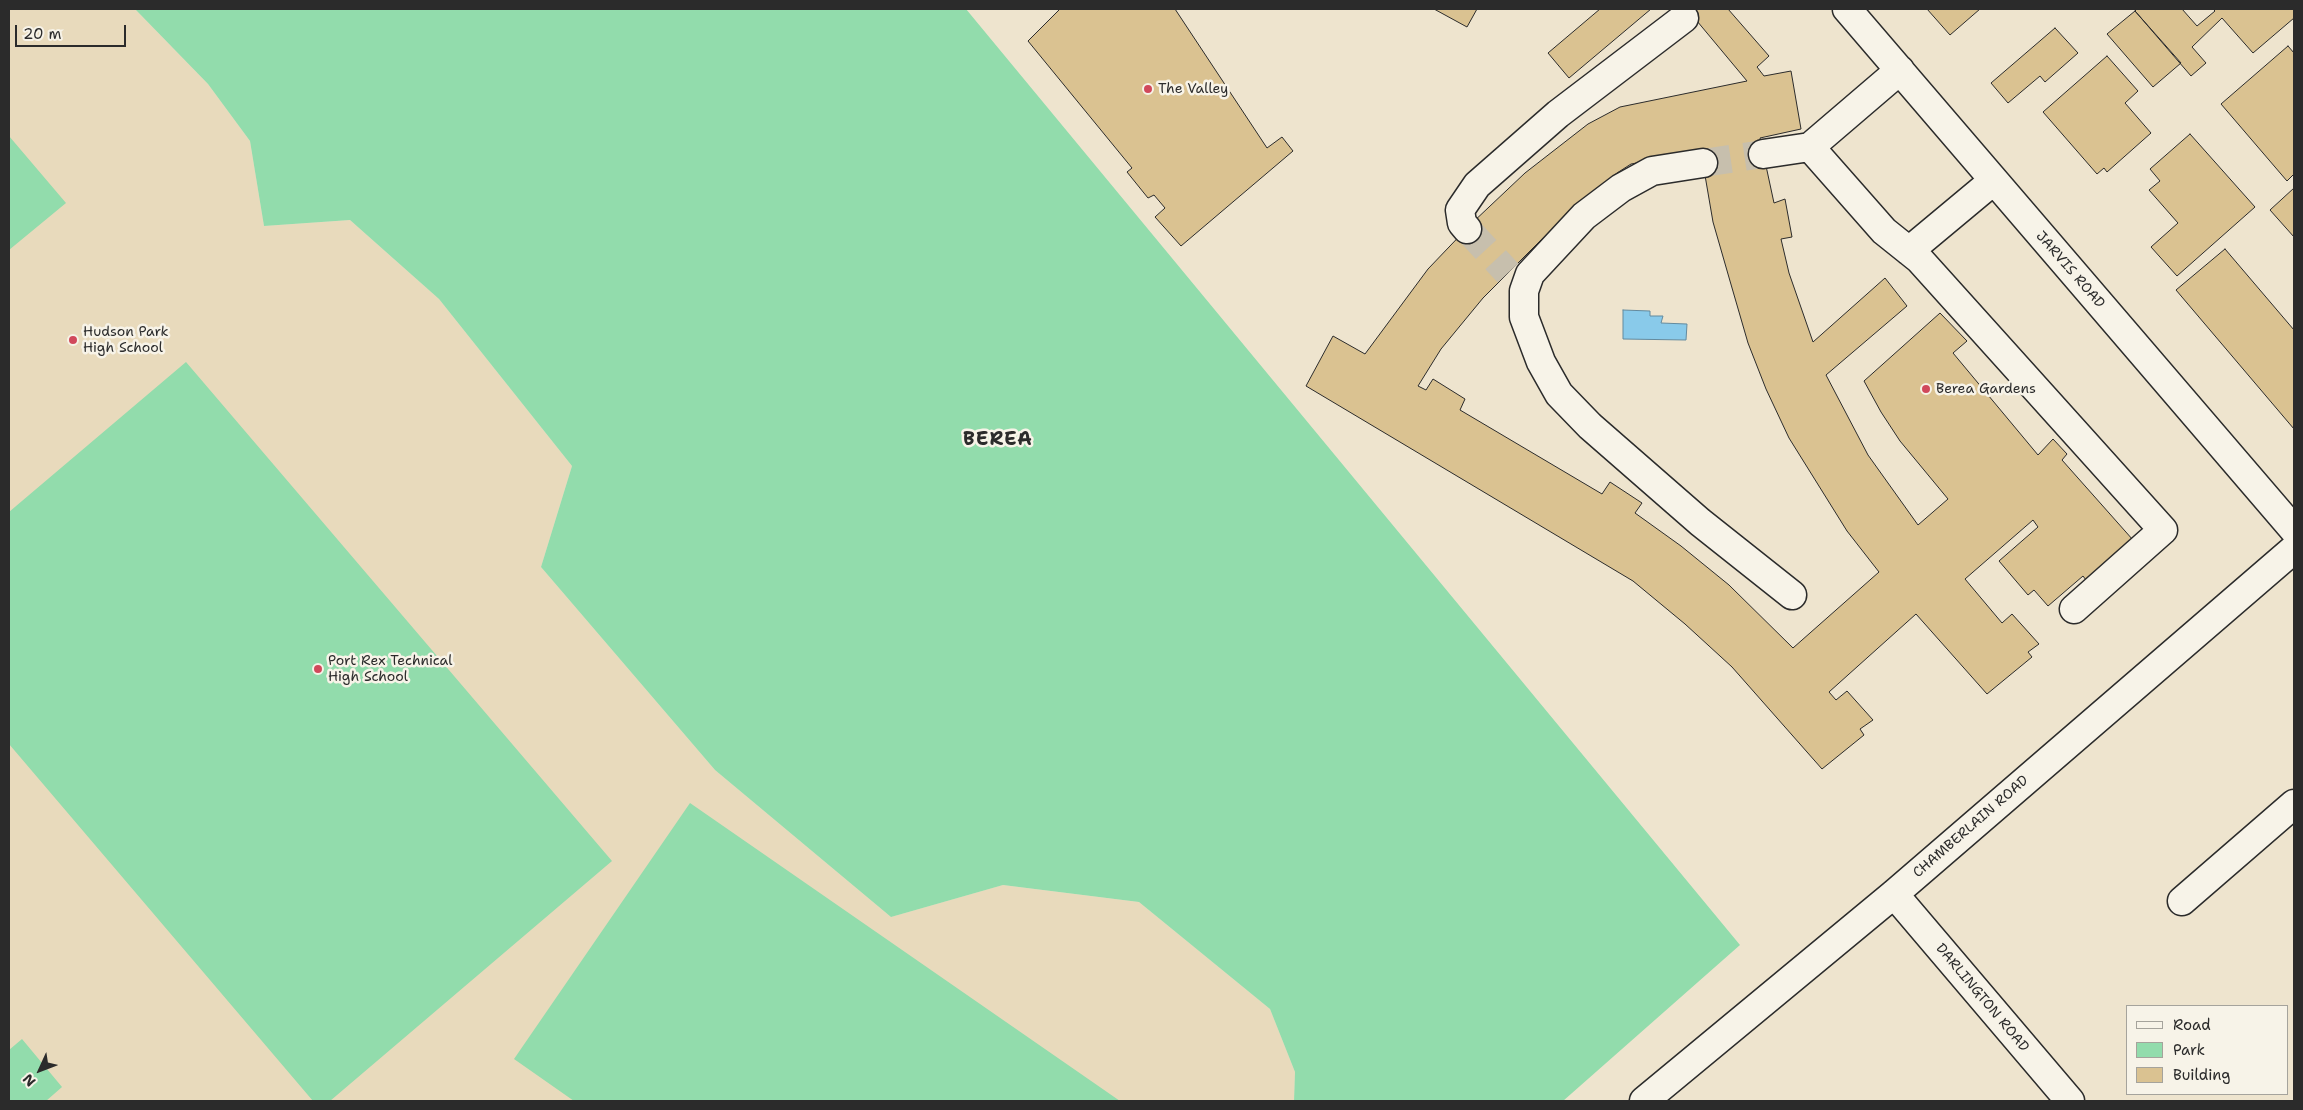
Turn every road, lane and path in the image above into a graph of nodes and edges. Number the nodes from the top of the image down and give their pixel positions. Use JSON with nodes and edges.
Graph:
{"nodes":[{"id":1,"x":1847,"y":9,"type":"edge"},
{"id":2,"x":1684,"y":18,"type":"dead end"},
{"id":3,"x":1900,"y":70,"type":"junction"},
{"id":4,"x":1810,"y":147,"type":"junction"},
{"id":5,"x":1763,"y":154,"type":"tunnel mouth"},
{"id":6,"x":1702,"y":163,"type":"tunnel mouth"},
{"id":7,"x":1993,"y":181,"type":"junction"},
{"id":8,"x":1467,"y":229,"type":"tunnel mouth"},
{"id":9,"x":1909,"y":251,"type":"junction"},
{"id":10,"x":2294,"y":530,"type":"edge"},
{"id":11,"x":2294,"y":549,"type":"edge"},
{"id":12,"x":1792,"y":594,"type":"dead end"},
{"id":13,"x":2074,"y":609,"type":"dead end"},
{"id":14,"x":2294,"y":804,"type":"edge"},
{"id":15,"x":1894,"y":894,"type":"junction"},
{"id":16,"x":2182,"y":901,"type":"dead end"},
{"id":17,"x":1644,"y":1101,"type":"edge"},
{"id":18,"x":2070,"y":1101,"type":"edge"}],
"edges":[{"from":1,"to":3,"type":"street","name":"JARVIS ROAD"},
{"from":2,"to":8,"type":"street"},
{"from":3,"to":4,"type":"street"},
{"from":3,"to":7,"type":"street","name":"JARVIS ROAD"},
{"from":4,"to":5,"type":"street"},
{"from":4,"to":9,"type":"street"},
{"from":6,"to":12,"type":"street"},
{"from":7,"to":9,"type":"street"},
{"from":7,"to":10,"type":"street","name":"JARVIS ROAD"},
{"from":9,"to":13,"type":"street"},
{"from":11,"to":15,"type":"street","name":"CHAMBERLAIN ROAD"},
{"from":14,"to":16,"type":"street"},
{"from":15,"to":17,"type":"street","name":"CHAMBERLAIN ROAD"},
{"from":15,"to":18,"type":"street","name":"DARLINGTON ROAD"}]}
